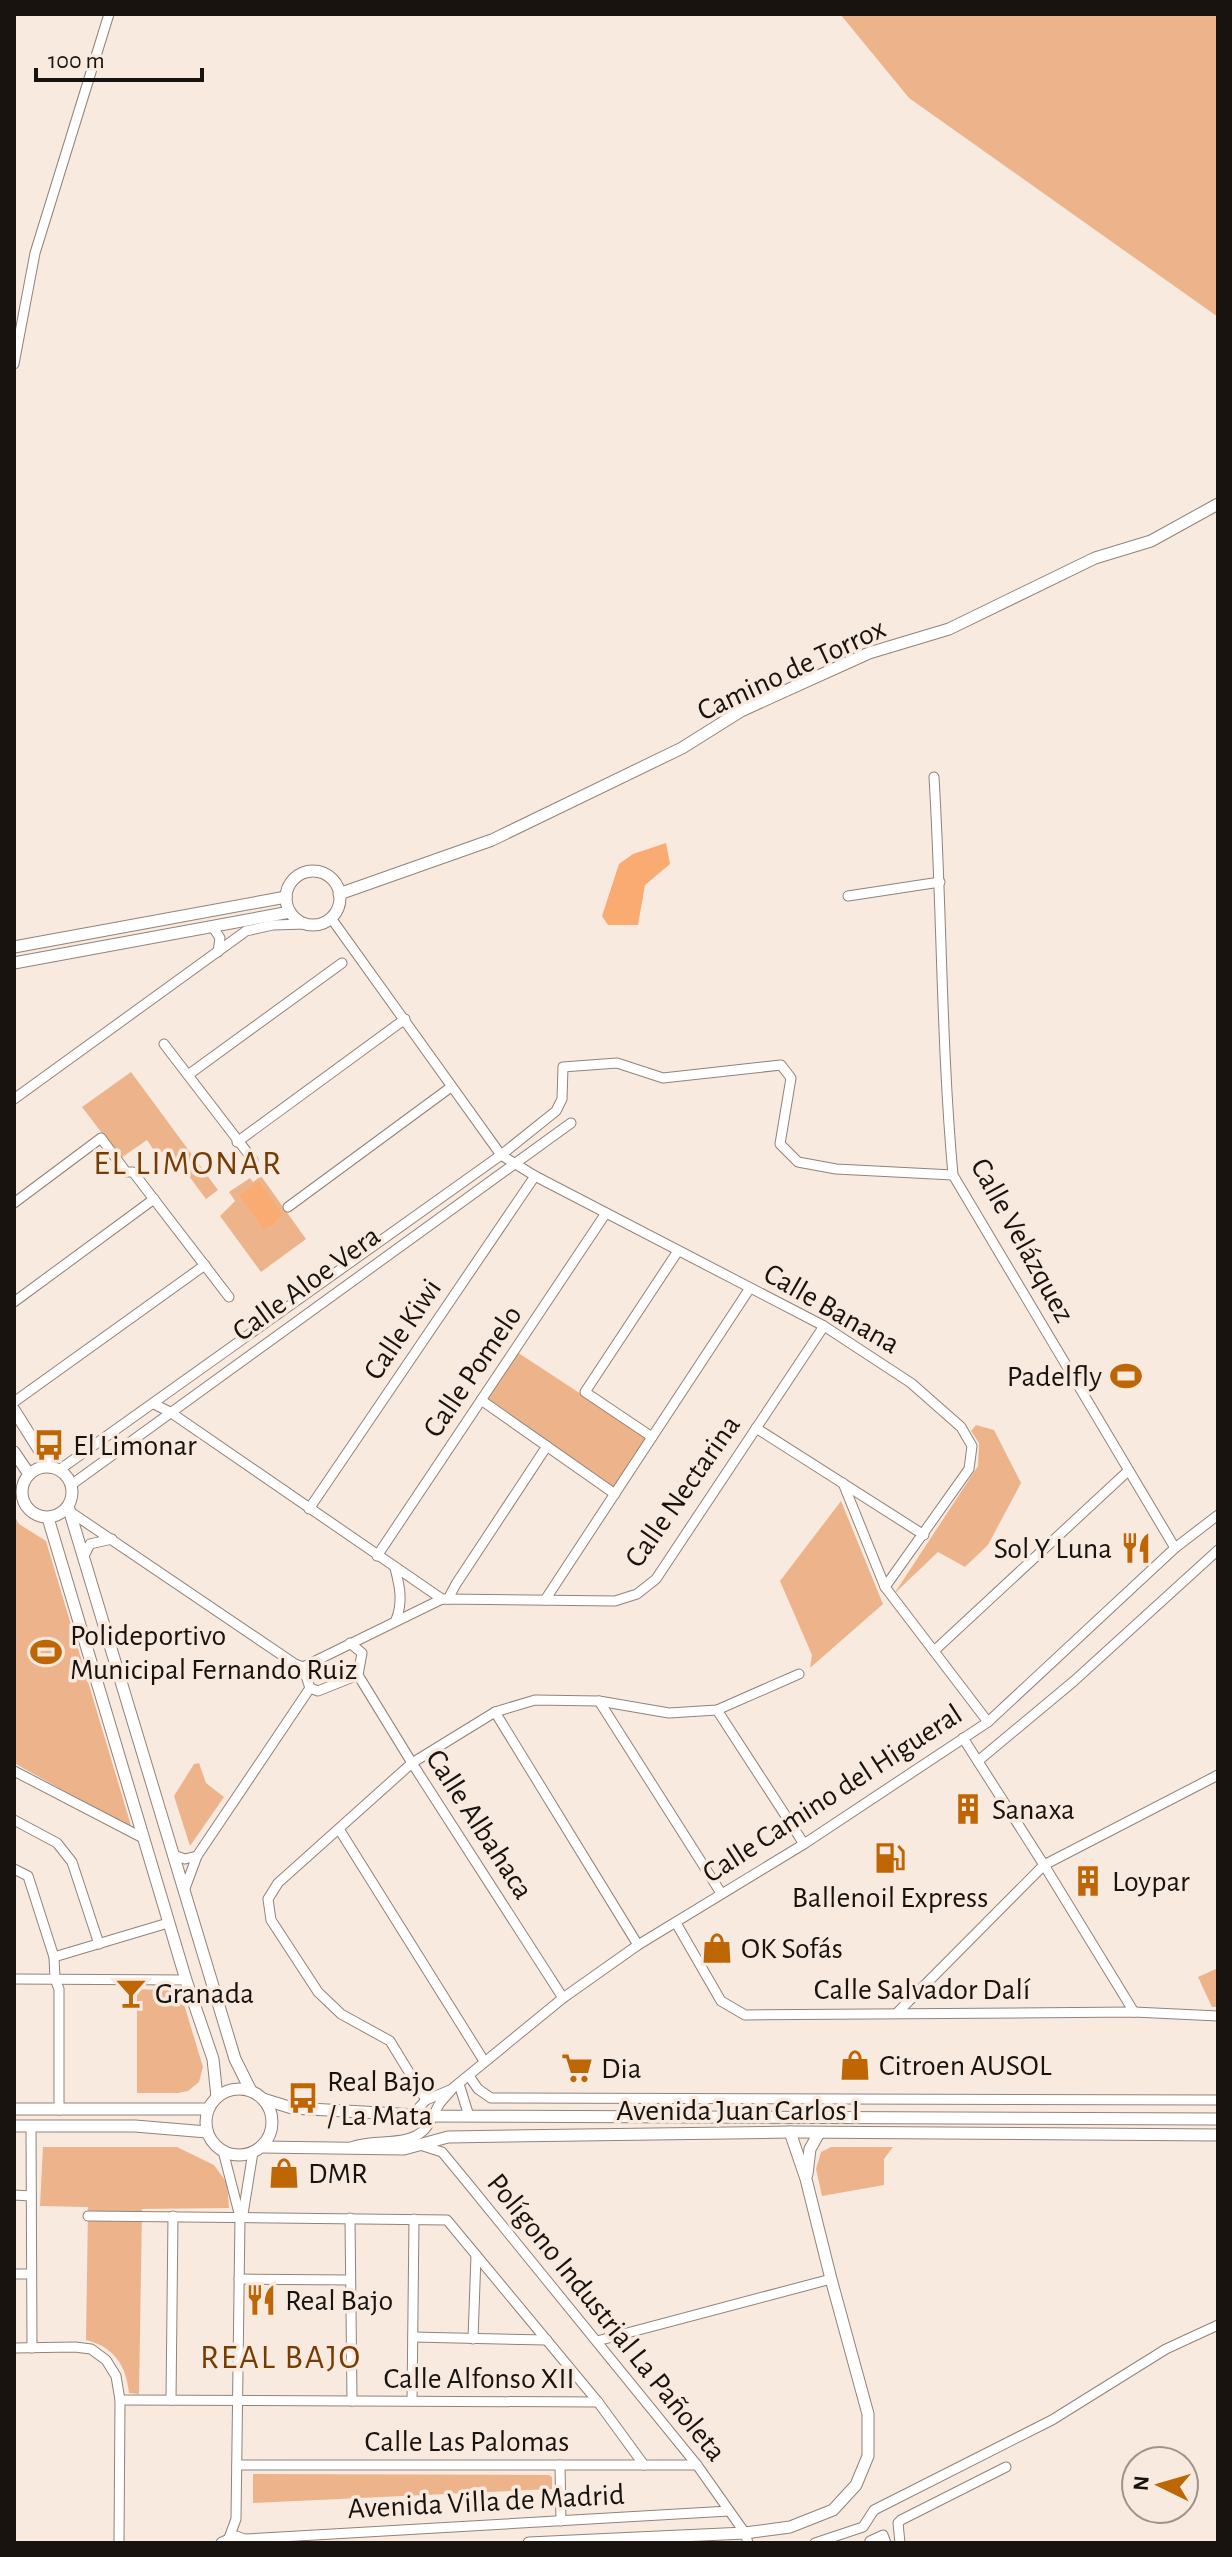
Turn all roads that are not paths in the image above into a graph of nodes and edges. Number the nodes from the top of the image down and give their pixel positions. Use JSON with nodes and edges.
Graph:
{"nodes":[{"id":1,"x":109,"y":14,"type":"edge"},
{"id":2,"x":14,"y":364,"type":"edge"},
{"id":3,"x":1218,"y":504,"type":"edge"},
{"id":4,"x":934,"y":777,"type":"dead end"},
{"id":5,"x":940,"y":882,"type":"junction"},
{"id":6,"x":339,"y":894,"type":"junction"},
{"id":7,"x":848,"y":896,"type":"dead end"},
{"id":8,"x":286,"y":897,"type":"junction"},
{"id":9,"x":290,"y":912,"type":"junction"},
{"id":10,"x":331,"y":918,"type":"junction"},
{"id":11,"x":306,"y":924,"type":"junction"},
{"id":12,"x":212,"y":926,"type":"junction"},
{"id":13,"x":14,"y":947,"type":"edge"},
{"id":14,"x":218,"y":952,"type":"junction"},
{"id":15,"x":14,"y":963,"type":"edge"},
{"id":16,"x":342,"y":963,"type":"dead end"},
{"id":17,"x":405,"y":1019,"type":"junction"},
{"id":18,"x":164,"y":1044,"type":"dead end"},
{"id":19,"x":188,"y":1075,"type":"junction"},
{"id":20,"x":451,"y":1087,"type":"junction"},
{"id":21,"x":14,"y":1099,"type":"edge"},
{"id":22,"x":571,"y":1123,"type":"dead end"},
{"id":23,"x":237,"y":1142,"type":"junction"},
{"id":24,"x":501,"y":1155,"type":"junction"},
{"id":25,"x":253,"y":1160,"type":"dead end"},
{"id":26,"x":514,"y":1163,"type":"junction"},
{"id":27,"x":953,"y":1175,"type":"junction"},
{"id":28,"x":535,"y":1176,"type":"junction"},
{"id":29,"x":154,"y":1199,"type":"junction"},
{"id":30,"x":14,"y":1203,"type":"edge"},
{"id":31,"x":288,"y":1207,"type":"dead end"},
{"id":32,"x":606,"y":1213,"type":"junction"},
{"id":33,"x":678,"y":1251,"type":"junction"},
{"id":34,"x":205,"y":1265,"type":"junction"},
{"id":35,"x":750,"y":1288,"type":"junction"},
{"id":36,"x":229,"y":1297,"type":"dead end"},
{"id":37,"x":14,"y":1302,"type":"edge"},
{"id":38,"x":824,"y":1326,"type":"junction"},
{"id":39,"x":481,"y":1400,"type":"junction"},
{"id":40,"x":14,"y":1402,"type":"edge"},
{"id":41,"x":154,"y":1404,"type":"junction"},
{"id":42,"x":14,"y":1410,"type":"edge"},
{"id":43,"x":170,"y":1412,"type":"junction"},
{"id":44,"x":756,"y":1428,"type":"junction"},
{"id":45,"x":652,"y":1437,"type":"junction"},
{"id":46,"x":547,"y":1446,"type":"junction"},
{"id":47,"x":14,"y":1452,"type":"edge"},
{"id":48,"x":55,"y":1468,"type":"junction"},
{"id":49,"x":1128,"y":1471,"type":"junction"},
{"id":50,"x":29,"y":1474,"type":"junction"},
{"id":51,"x":843,"y":1483,"type":"junction"},
{"id":52,"x":71,"y":1485,"type":"junction"},
{"id":53,"x":615,"y":1494,"type":"junction"},
{"id":54,"x":309,"y":1509,"type":"junction"},
{"id":55,"x":70,"y":1510,"type":"junction"},
{"id":56,"x":1218,"y":1515,"type":"edge"},
{"id":57,"x":48,"y":1518,"type":"junction"},
{"id":58,"x":924,"y":1535,"type":"junction"},
{"id":59,"x":112,"y":1539,"type":"junction"},
{"id":60,"x":1175,"y":1548,"type":"junction"},
{"id":61,"x":1218,"y":1550,"type":"edge"},
{"id":62,"x":84,"y":1556,"type":"junction"},
{"id":63,"x":377,"y":1556,"type":"junction"},
{"id":64,"x":395,"y":1568,"type":"junction"},
{"id":65,"x":885,"y":1587,"type":"junction"},
{"id":66,"x":445,"y":1599,"type":"junction"},
{"id":67,"x":545,"y":1600,"type":"junction"},
{"id":68,"x":396,"y":1620,"type":"junction"},
{"id":69,"x":350,"y":1643,"type":"junction"},
{"id":70,"x":934,"y":1651,"type":"junction"},
{"id":71,"x":303,"y":1667,"type":"junction"},
{"id":72,"x":799,"y":1674,"type":"dead end"},
{"id":73,"x":358,"y":1675,"type":"junction"},
{"id":74,"x":310,"y":1688,"type":"junction"},
{"id":75,"x":599,"y":1701,"type":"junction"},
{"id":76,"x":717,"y":1710,"type":"junction"},
{"id":77,"x":495,"y":1712,"type":"junction"},
{"id":78,"x":988,"y":1722,"type":"junction"},
{"id":79,"x":963,"y":1738,"type":"junction"},
{"id":80,"x":978,"y":1761,"type":"junction"},
{"id":81,"x":412,"y":1763,"type":"junction"},
{"id":82,"x":14,"y":1771,"type":"edge"},
{"id":83,"x":1218,"y":1775,"type":"edge"},
{"id":84,"x":14,"y":1820,"type":"edge"},
{"id":85,"x":339,"y":1829,"type":"junction"},
{"id":86,"x":143,"y":1838,"type":"junction"},
{"id":87,"x":804,"y":1844,"type":"junction"},
{"id":88,"x":173,"y":1855,"type":"junction"},
{"id":89,"x":197,"y":1856,"type":"junction"},
{"id":90,"x":1044,"y":1865,"type":"junction"},
{"id":91,"x":14,"y":1869,"type":"edge"},
{"id":92,"x":184,"y":1891,"type":"junction"},
{"id":93,"x":721,"y":1893,"type":"junction"},
{"id":94,"x":168,"y":1923,"type":"junction"},
{"id":95,"x":676,"y":1923,"type":"junction"},
{"id":96,"x":99,"y":1944,"type":"junction"},
{"id":97,"x":638,"y":1945,"type":"junction"},
{"id":98,"x":54,"y":1957,"type":"junction"},
{"id":99,"x":14,"y":1979,"type":"edge"},
{"id":100,"x":55,"y":1979,"type":"junction"},
{"id":101,"x":186,"y":1980,"type":"junction"},
{"id":102,"x":563,"y":1998,"type":"junction"},
{"id":103,"x":1134,"y":2012,"type":"junction"},
{"id":104,"x":897,"y":2013,"type":"junction"},
{"id":105,"x":1218,"y":2016,"type":"edge"},
{"id":106,"x":484,"y":2061,"type":"junction"},
{"id":107,"x":469,"y":2076,"type":"junction"},
{"id":108,"x":456,"y":2086,"type":"junction"},
{"id":109,"x":251,"y":2091,"type":"junction"},
{"id":110,"x":217,"y":2097,"type":"junction"},
{"id":111,"x":263,"y":2099,"type":"junction"},
{"id":112,"x":426,"y":2100,"type":"junction"},
{"id":113,"x":1218,"y":2100,"type":"edge"},
{"id":114,"x":14,"y":2109,"type":"edge"},
{"id":115,"x":208,"y":2109,"type":"junction"},
{"id":116,"x":59,"y":2110,"type":"junction"},
{"id":117,"x":413,"y":2114,"type":"junction"},
{"id":118,"x":434,"y":2116,"type":"junction"},
{"id":119,"x":469,"y":2116,"type":"junction"},
{"id":120,"x":1218,"y":2119,"type":"edge"},
{"id":121,"x":14,"y":2126,"type":"edge"},
{"id":122,"x":31,"y":2126,"type":"junction"},
{"id":123,"x":207,"y":2132,"type":"junction"},
{"id":124,"x":790,"y":2132,"type":"junction"},
{"id":125,"x":819,"y":2133,"type":"junction"},
{"id":126,"x":1218,"y":2135,"type":"edge"},
{"id":127,"x":420,"y":2145,"type":"junction"},
{"id":128,"x":351,"y":2147,"type":"junction"},
{"id":129,"x":257,"y":2149,"type":"junction"},
{"id":130,"x":223,"y":2151,"type":"junction"},
{"id":131,"x":806,"y":2179,"type":"junction"},
{"id":132,"x":14,"y":2195,"type":"edge"},
{"id":133,"x":31,"y":2196,"type":"junction"},
{"id":134,"x":88,"y":2216,"type":"dead end"},
{"id":135,"x":173,"y":2216,"type":"junction"},
{"id":136,"x":240,"y":2217,"type":"junction"},
{"id":137,"x":350,"y":2218,"type":"junction"},
{"id":138,"x":414,"y":2219,"type":"junction"},
{"id":139,"x":476,"y":2255,"type":"junction"},
{"id":140,"x":14,"y":2274,"type":"edge"},
{"id":141,"x":31,"y":2274,"type":"junction"},
{"id":142,"x":239,"y":2279,"type":"junction"},
{"id":143,"x":831,"y":2279,"type":"junction"},
{"id":144,"x":350,"y":2280,"type":"junction"},
{"id":145,"x":1218,"y":2325,"type":"edge"},
{"id":146,"x":413,"y":2337,"type":"junction"},
{"id":147,"x":473,"y":2339,"type":"junction"},
{"id":148,"x":547,"y":2340,"type":"junction"},
{"id":149,"x":597,"y":2341,"type":"junction"},
{"id":150,"x":14,"y":2348,"type":"edge"},
{"id":151,"x":32,"y":2348,"type":"junction"},
{"id":152,"x":120,"y":2400,"type":"junction"},
{"id":153,"x":171,"y":2400,"type":"junction"},
{"id":154,"x":237,"y":2400,"type":"junction"},
{"id":155,"x":352,"y":2401,"type":"junction"},
{"id":156,"x":412,"y":2401,"type":"junction"},
{"id":157,"x":598,"y":2402,"type":"junction"},
{"id":158,"x":237,"y":2465,"type":"junction"},
{"id":159,"x":560,"y":2465,"type":"junction"},
{"id":160,"x":644,"y":2465,"type":"junction"},
{"id":161,"x":697,"y":2465,"type":"junction"},
{"id":162,"x":1006,"y":2467,"type":"dead end"},
{"id":163,"x":729,"y":2511,"type":"junction"},
{"id":164,"x":236,"y":2519,"type":"junction"},
{"id":165,"x":561,"y":2521,"type":"junction"},
{"id":166,"x":863,"y":2527,"type":"junction"},
{"id":167,"x":746,"y":2538,"type":"edge"},
{"id":168,"x":248,"y":2540,"type":"edge"},
{"id":169,"x":225,"y":2541,"type":"edge"},
{"id":170,"x":870,"y":2542,"type":"edge"},
{"id":171,"x":119,"y":2543,"type":"edge"},
{"id":172,"x":529,"y":2543,"type":"edge"},
{"id":173,"x":815,"y":2543,"type":"edge"},
{"id":174,"x":886,"y":2543,"type":"edge"},
{"id":175,"x":900,"y":2543,"type":"edge"}],
"edges":[{"from":1,"to":2,"type":"street"},
{"from":3,"to":6,"type":"street","name":"Camino de Torrox"},
{"from":4,"to":5,"type":"street","name":"Calle Velázquez"},
{"from":5,"to":7,"type":"street"},
{"from":5,"to":27,"type":"street","name":"Calle Velázquez"},
{"from":6,"to":8,"type":"street"},
{"from":6,"to":10,"type":"street"},
{"from":8,"to":9,"type":"street"},
{"from":8,"to":13,"type":"street"},
{"from":9,"to":11,"type":"street"},
{"from":9,"to":12,"type":"street"},
{"from":10,"to":11,"type":"street"},
{"from":10,"to":17,"type":"street"},
{"from":11,"to":14,"type":"street"},
{"from":12,"to":14,"type":"street"},
{"from":12,"to":15,"type":"street"},
{"from":14,"to":21,"type":"street"},
{"from":16,"to":19,"type":"street"},
{"from":17,"to":20,"type":"street"},
{"from":17,"to":23,"type":"street"},
{"from":18,"to":19,"type":"street"},
{"from":19,"to":23,"type":"street"},
{"from":20,"to":24,"type":"street"},
{"from":20,"to":31,"type":"street"},
{"from":22,"to":26,"type":"street","name":"Calle Aloe Vera"},
{"from":23,"to":25,"type":"street"},
{"from":24,"to":26,"type":"street","name":"Calle Banana"},
{"from":24,"to":27,"type":"street","name":"Calle Aloe Vera"},
{"from":24,"to":41,"type":"street","name":"Calle Aloe Vera"},
{"from":26,"to":28,"type":"street","name":"Calle Banana"},
{"from":26,"to":43,"type":"street","name":"Calle Aloe Vera"},
{"from":27,"to":49,"type":"street","name":"Calle Velázquez"},
{"from":28,"to":32,"type":"street","name":"Calle Banana"},
{"from":28,"to":54,"type":"street","name":"Calle Kiwi"},
{"from":29,"to":30,"type":"street"},
{"from":29,"to":34,"type":"street"},
{"from":29,"to":37,"type":"street"},
{"from":32,"to":33,"type":"street","name":"Calle Banana"},
{"from":32,"to":39,"type":"street","name":"Calle Pomelo"},
{"from":33,"to":35,"type":"street","name":"Calle Banana"},
{"from":33,"to":45,"type":"street"},
{"from":34,"to":36,"type":"street"},
{"from":34,"to":40,"type":"street"},
{"from":35,"to":38,"type":"street","name":"Calle Banana"},
{"from":35,"to":45,"type":"street"},
{"from":38,"to":44,"type":"street","name":"Calle Nectarina"},
{"from":38,"to":58,"type":"street","name":"Calle Banana"},
{"from":39,"to":46,"type":"street"},
{"from":39,"to":63,"type":"street","name":"Calle Pomelo"},
{"from":41,"to":43,"type":"street"},
{"from":41,"to":48,"type":"street","name":"Calle Aloe Vera"},
{"from":42,"to":48,"type":"street"},
{"from":43,"to":52,"type":"street","name":"Calle Aloe Vera"},
{"from":43,"to":54,"type":"street"},
{"from":44,"to":51,"type":"street"},
{"from":44,"to":67,"type":"street","name":"Calle Nectarina"},
{"from":45,"to":53,"type":"street"},
{"from":46,"to":53,"type":"street"},
{"from":46,"to":66,"type":"street"},
{"from":47,"to":50,"type":"street"},
{"from":48,"to":50,"type":"street"},
{"from":48,"to":52,"type":"street"},
{"from":49,"to":60,"type":"street","name":"Calle Velázquez"},
{"from":49,"to":70,"type":"street"},
{"from":50,"to":57,"type":"street"},
{"from":51,"to":58,"type":"street"},
{"from":51,"to":65,"type":"street"},
{"from":52,"to":55,"type":"street"},
{"from":53,"to":67,"type":"street"},
{"from":54,"to":63,"type":"street"},
{"from":55,"to":57,"type":"street"},
{"from":55,"to":59,"type":"street"},
{"from":55,"to":62,"type":"street"},
{"from":56,"to":60,"type":"street","name":"Calle Camino del Higueral"},
{"from":57,"to":86,"type":"street"},
{"from":58,"to":65,"type":"street","name":"Calle Banana"},
{"from":59,"to":62,"type":"street"},
{"from":59,"to":71,"type":"street"},
{"from":60,"to":78,"type":"street","name":"Calle Camino del Higueral"},
{"from":61,"to":80,"type":"street","name":"Calle Camino del Higueral"},
{"from":62,"to":88,"type":"street"},
{"from":63,"to":64,"type":"street"},
{"from":64,"to":66,"type":"street"},
{"from":64,"to":68,"type":"street"},
{"from":65,"to":70,"type":"street"},
{"from":66,"to":67,"type":"street","name":"Calle Nectarina"},
{"from":66,"to":68,"type":"street","name":"Calle Nectarina"},
{"from":68,"to":69,"type":"street","name":"Calle Nectarina"},
{"from":69,"to":71,"type":"street","name":"Calle Nectarina"},
{"from":69,"to":73,"type":"street","name":"Calle Albahaca"},
{"from":70,"to":78,"type":"street"},
{"from":71,"to":74,"type":"street"},
{"from":72,"to":76,"type":"street"},
{"from":73,"to":74,"type":"street"},
{"from":73,"to":81,"type":"street","name":"Calle Albahaca"},
{"from":74,"to":89,"type":"street"},
{"from":75,"to":76,"type":"street"},
{"from":75,"to":77,"type":"street"},
{"from":75,"to":93,"type":"street"},
{"from":76,"to":87,"type":"street"},
{"from":77,"to":81,"type":"street"},
{"from":77,"to":97,"type":"street"},
{"from":78,"to":79,"type":"street","name":"Calle Camino del Higueral"},
{"from":79,"to":80,"type":"street"},
{"from":79,"to":87,"type":"street","name":"Calle Camino del Higueral"},
{"from":80,"to":90,"type":"street"},
{"from":81,"to":85,"type":"street"},
{"from":81,"to":102,"type":"street","name":"Calle Albahaca"},
{"from":82,"to":86,"type":"street"},
{"from":83,"to":90,"type":"street"},
{"from":84,"to":96,"type":"street"},
{"from":85,"to":106,"type":"street"},
{"from":85,"to":112,"type":"street"},
{"from":86,"to":94,"type":"street"},
{"from":87,"to":93,"type":"street","name":"Calle Camino del Higueral"},
{"from":88,"to":89,"type":"street"},
{"from":88,"to":92,"type":"street"},
{"from":89,"to":92,"type":"street"},
{"from":90,"to":103,"type":"street"},
{"from":90,"to":104,"type":"street"},
{"from":91,"to":98,"type":"street"},
{"from":92,"to":109,"type":"street"},
{"from":93,"to":95,"type":"street","name":"Calle Camino del Higueral"},
{"from":94,"to":96,"type":"street"},
{"from":94,"to":101,"type":"street"},
{"from":95,"to":97,"type":"street","name":"Calle Camino del Higueral"},
{"from":95,"to":104,"type":"street","name":"Calle Salvador Dalí"},
{"from":96,"to":98,"type":"street"},
{"from":97,"to":102,"type":"street","name":"Calle Camino del Higueral"},
{"from":98,"to":100,"type":"street"},
{"from":99,"to":100,"type":"street"},
{"from":100,"to":101,"type":"street"},
{"from":100,"to":116,"type":"street"},
{"from":101,"to":110,"type":"street"},
{"from":102,"to":106,"type":"street","name":"Calle Camino del Higueral"},
{"from":103,"to":104,"type":"street","name":"Calle Salvador Dalí"},
{"from":103,"to":105,"type":"street","name":"Calle Salvador Dalí"},
{"from":106,"to":107,"type":"street","name":"Calle Camino del Higueral"},
{"from":107,"to":108,"type":"street","name":"Calle Camino del Higueral"},
{"from":107,"to":113,"type":"street"},
{"from":108,"to":112,"type":"street","name":"Calle Camino del Higueral"},
{"from":108,"to":118,"type":"street","name":"Calle Camino del Higueral"},
{"from":108,"to":119,"type":"street"},
{"from":109,"to":110,"type":"street"},
{"from":109,"to":111,"type":"street"},
{"from":110,"to":115,"type":"street"},
{"from":111,"to":117,"type":"street","name":"Avenida Juan Carlos I"},
{"from":111,"to":129,"type":"street"},
{"from":112,"to":117,"type":"street","name":"Calle Camino del Higueral"},
{"from":114,"to":116,"type":"street"},
{"from":115,"to":116,"type":"street"},
{"from":115,"to":123,"type":"street"},
{"from":117,"to":118,"type":"street","name":"Avenida Juan Carlos I"},
{"from":118,"to":119,"type":"street","name":"Avenida Juan Carlos I"},
{"from":118,"to":128,"type":"street","name":"Calle Camino del Higueral"},
{"from":119,"to":120,"type":"street","name":"Avenida Juan Carlos I"},
{"from":121,"to":122,"type":"street"},
{"from":122,"to":123,"type":"street"},
{"from":122,"to":133,"type":"street"},
{"from":123,"to":130,"type":"street"},
{"from":124,"to":125,"type":"street","name":"Avenida Juan Carlos I"},
{"from":124,"to":127,"type":"street","name":"Avenida Juan Carlos I"},
{"from":124,"to":131,"type":"street"},
{"from":125,"to":126,"type":"street","name":"Avenida Juan Carlos I"},
{"from":125,"to":131,"type":"street"},
{"from":127,"to":128,"type":"street","name":"Avenida Juan Carlos I"},
{"from":127,"to":149,"type":"street","name":"Polígono Industrial La Pañoleta"},
{"from":128,"to":129,"type":"street","name":"Avenida Juan Carlos I"},
{"from":129,"to":130,"type":"street"},
{"from":129,"to":136,"type":"street"},
{"from":130,"to":136,"type":"street"},
{"from":131,"to":143,"type":"street"},
{"from":132,"to":133,"type":"street"},
{"from":133,"to":141,"type":"street"},
{"from":134,"to":135,"type":"street"},
{"from":135,"to":136,"type":"street"},
{"from":135,"to":153,"type":"street"},
{"from":136,"to":137,"type":"street"},
{"from":136,"to":142,"type":"street"},
{"from":137,"to":138,"type":"street"},
{"from":137,"to":144,"type":"street"},
{"from":138,"to":139,"type":"street"},
{"from":138,"to":146,"type":"street"},
{"from":139,"to":147,"type":"street"},
{"from":139,"to":148,"type":"street"},
{"from":140,"to":141,"type":"street"},
{"from":141,"to":151,"type":"street"},
{"from":142,"to":144,"type":"street"},
{"from":142,"to":154,"type":"street"},
{"from":143,"to":149,"type":"street"},
{"from":143,"to":167,"type":"street"},
{"from":144,"to":155,"type":"street"},
{"from":145,"to":166,"type":"street"},
{"from":146,"to":147,"type":"street"},
{"from":146,"to":156,"type":"street"},
{"from":147,"to":148,"type":"street"},
{"from":148,"to":157,"type":"street"},
{"from":149,"to":161,"type":"street","name":"Polígono Industrial La Pañoleta"},
{"from":150,"to":151,"type":"street"},
{"from":151,"to":152,"type":"street"},
{"from":152,"to":153,"type":"street","name":"Calle Alfonso XII"},
{"from":152,"to":171,"type":"street"},
{"from":153,"to":154,"type":"street","name":"Calle Alfonso XII"},
{"from":154,"to":155,"type":"street","name":"Calle Alfonso XII"},
{"from":154,"to":158,"type":"street"},
{"from":155,"to":156,"type":"street","name":"Calle Alfonso XII"},
{"from":156,"to":157,"type":"street","name":"Calle Alfonso XII"},
{"from":157,"to":160,"type":"street"},
{"from":158,"to":159,"type":"street","name":"Calle Las Palomas"},
{"from":158,"to":164,"type":"street"},
{"from":159,"to":160,"type":"street","name":"Calle Las Palomas"},
{"from":159,"to":165,"type":"street"},
{"from":160,"to":161,"type":"street","name":"Calle Las Palomas"},
{"from":161,"to":163,"type":"street","name":"Polígono Industrial La Pañoleta"},
{"from":162,"to":175,"type":"street"},
{"from":163,"to":165,"type":"street","name":"Avenida Villa de Madrid"},
{"from":163,"to":167,"type":"street","name":"Polígono Industrial La Pañoleta"},
{"from":164,"to":168,"type":"street"},
{"from":164,"to":169,"type":"street"},
{"from":165,"to":168,"type":"street","name":"Avenida Villa de Madrid"},
{"from":166,"to":170,"type":"street"},
{"from":166,"to":173,"type":"street"},
{"from":167,"to":172,"type":"street"},
{"from":168,"to":169,"type":"street"},
{"from":170,"to":174,"type":"street"}]}
